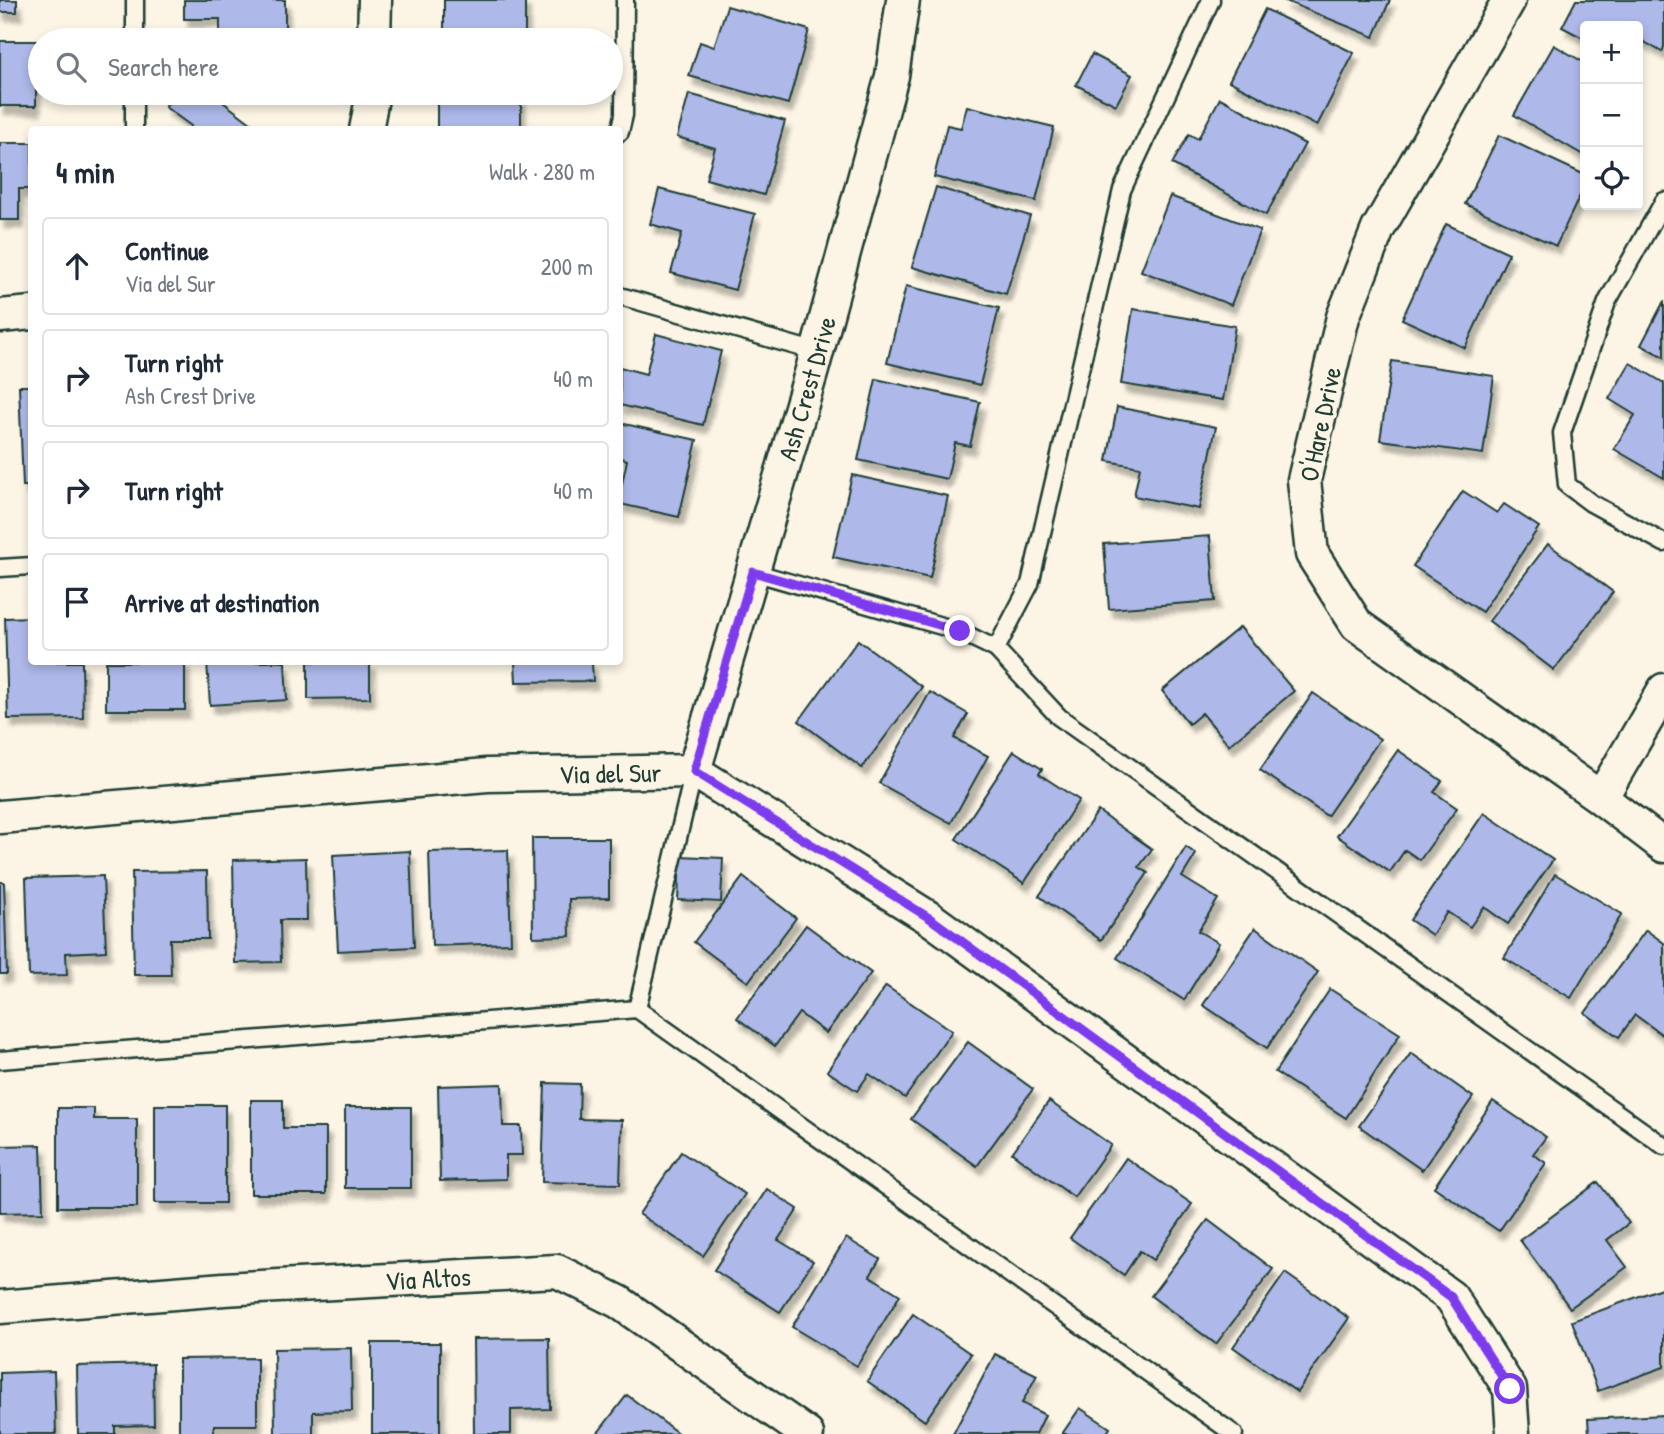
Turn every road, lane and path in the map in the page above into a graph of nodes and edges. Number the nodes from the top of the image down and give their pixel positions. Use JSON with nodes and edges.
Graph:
{"nodes":[{"id":1,"x":135,"y":0,"type":"edge"},
{"id":2,"x":375,"y":0,"type":"edge"},
{"id":3,"x":625,"y":0,"type":"edge"},
{"id":4,"x":903,"y":0,"type":"edge"},
{"id":5,"x":1211,"y":0,"type":"edge"},
{"id":6,"x":1509,"y":0,"type":"edge"},
{"id":7,"x":135,"y":28,"type":"edge"},
{"id":8,"x":374,"y":28,"type":"edge"},
{"id":9,"x":134,"y":105,"type":"edge"},
{"id":10,"x":371,"y":105,"type":"edge"},
{"id":11,"x":134,"y":126,"type":"edge"},
{"id":12,"x":367,"y":126,"type":"edge"},
{"id":13,"x":621,"y":126,"type":"edge"},
{"id":14,"x":1664,"y":201,"type":"edge"},
{"id":15,"x":623,"y":297,"type":"edge"},
{"id":16,"x":28,"y":313,"type":"edge"},
{"id":17,"x":0,"y":316,"type":"edge"},
{"id":18,"x":817,"y":352,"type":"junction"},
{"id":19,"x":1664,"y":543,"type":"edge"},
{"id":20,"x":28,"y":566,"type":"edge"},
{"id":21,"x":0,"y":568,"type":"edge"},
{"id":22,"x":753,"y":572,"type":"junction"},
{"id":23,"x":996,"y":649,"type":"junction"},
{"id":24,"x":1664,"y":690,"type":"edge"},
{"id":25,"x":694,"y":771,"type":"junction"},
{"id":26,"x":1601,"y":798,"type":"junction"},
{"id":27,"x":0,"y":817,"type":"edge"},
{"id":28,"x":1664,"y":846,"type":"edge"},
{"id":29,"x":637,"y":1009,"type":"junction"},
{"id":30,"x":0,"y":1060,"type":"edge"},
{"id":31,"x":1664,"y":1146,"type":"edge"},
{"id":32,"x":0,"y":1307,"type":"edge"},
{"id":33,"x":807,"y":1434,"type":"edge"},
{"id":34,"x":1234,"y":1434,"type":"edge"},
{"id":35,"x":1505,"y":1434,"type":"edge"},
{"id":36,"x":1513,"y":1434,"type":"edge"}],
"edges":[{"from":1,"to":7,"type":"lane"},
{"from":2,"to":8,"type":"street"},
{"from":3,"to":13,"type":"lane"},
{"from":4,"to":18,"type":"street","name":"Ash Crest Drive"},
{"from":5,"to":23,"type":"lane"},
{"from":6,"to":26,"type":"street","name":"O'Hare Drive"},
{"from":9,"to":11,"type":"lane"},
{"from":10,"to":12,"type":"street"},
{"from":14,"to":19,"type":"lane"},
{"from":15,"to":18,"type":"lane"},
{"from":16,"to":17,"type":"street"},
{"from":18,"to":22,"type":"street","name":"Ash Crest Drive"},
{"from":20,"to":21,"type":"lane"},
{"from":22,"to":23,"type":"lane"},
{"from":22,"to":25,"type":"street","name":"Ash Crest Drive"},
{"from":23,"to":31,"type":"lane"},
{"from":24,"to":26,"type":"street"},
{"from":25,"to":27,"type":"street","name":"Via del Sur"},
{"from":25,"to":29,"type":"lane"},
{"from":25,"to":36,"type":"street","name":"Via del Sur"},
{"from":26,"to":28,"type":"street","name":"O'Hare Drive"},
{"from":29,"to":30,"type":"lane"},
{"from":29,"to":34,"type":"lane"},
{"from":32,"to":33,"type":"street","name":"Via Altos"},
{"from":35,"to":36,"type":"lane"}]}
